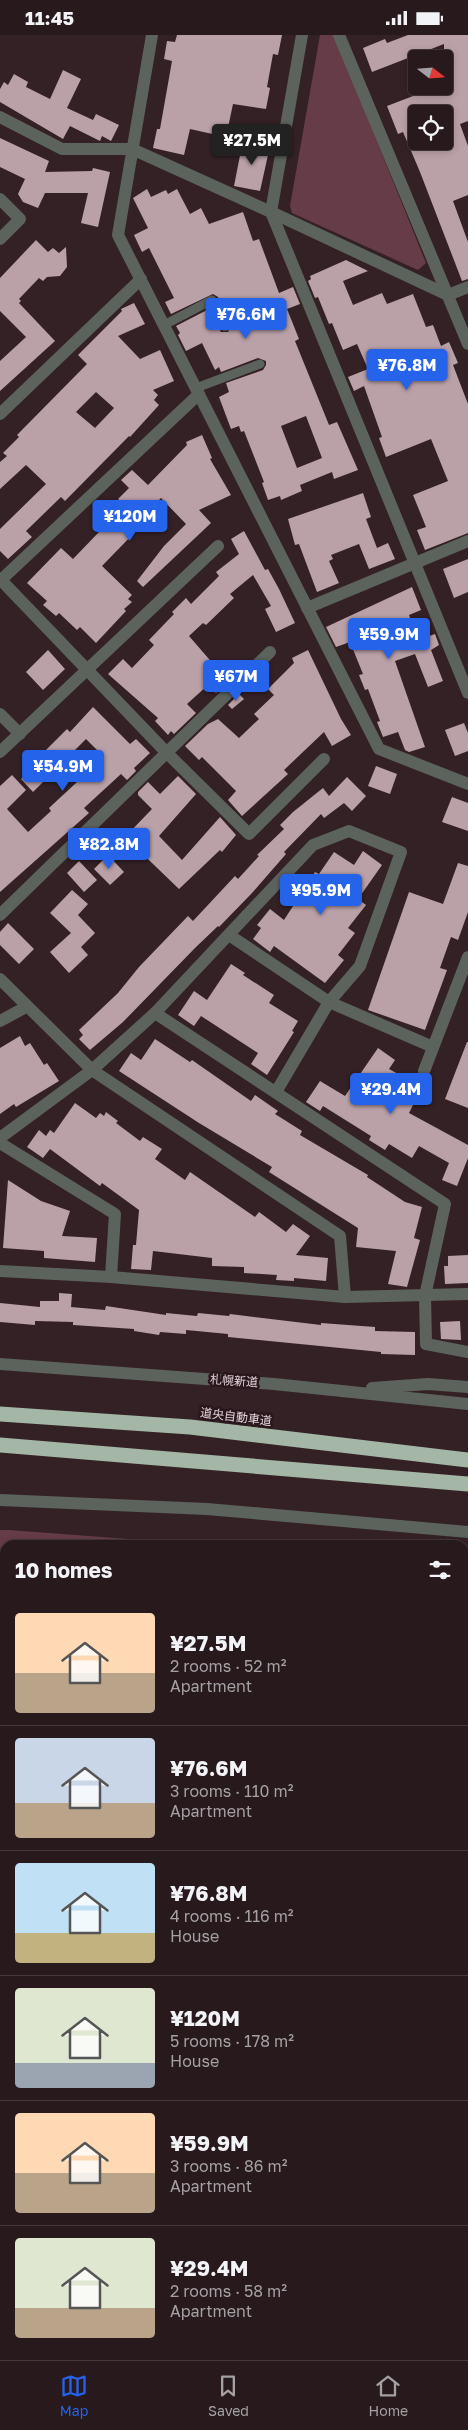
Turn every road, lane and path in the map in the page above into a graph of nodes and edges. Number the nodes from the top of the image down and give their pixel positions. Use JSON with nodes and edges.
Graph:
{"nodes":[{"id":1,"x":152,"y":35,"type":"edge"},
{"id":2,"x":302,"y":35,"type":"edge"},
{"id":3,"x":339,"y":35,"type":"edge"},
{"id":4,"x":0,"y":117,"type":"edge"},
{"id":5,"x":132,"y":149,"type":"junction"},
{"id":6,"x":0,"y":199,"type":"edge"},
{"id":7,"x":272,"y":212,"type":"junction"},
{"id":8,"x":0,"y":239,"type":"edge"},
{"id":9,"x":141,"y":279,"type":"junction"},
{"id":10,"x":468,"y":287,"type":"edge"},
{"id":11,"x":448,"y":295,"type":"junction"},
{"id":12,"x":164,"y":325,"type":"junction"},
{"id":13,"x":224,"y":327,"type":"dead end"},
{"id":14,"x":468,"y":344,"type":"edge"},
{"id":15,"x":260,"y":364,"type":"dead end"},
{"id":16,"x":198,"y":391,"type":"junction"},
{"id":17,"x":0,"y":414,"type":"edge"},
{"id":18,"x":468,"y":541,"type":"edge"},
{"id":19,"x":218,"y":546,"type":"dead end"},
{"id":20,"x":414,"y":562,"type":"junction"},
{"id":21,"x":1,"y":579,"type":"edge"},
{"id":22,"x":308,"y":608,"type":"junction"},
{"id":23,"x":270,"y":652,"type":"dead end"},
{"id":24,"x":87,"y":669,"type":"junction"},
{"id":25,"x":468,"y":693,"type":"edge"},
{"id":26,"x":0,"y":715,"type":"edge"},
{"id":27,"x":20,"y":734,"type":"junction"},
{"id":28,"x":166,"y":751,"type":"junction"},
{"id":29,"x":0,"y":752,"type":"edge"},
{"id":30,"x":324,"y":759,"type":"dead end"},
{"id":31,"x":468,"y":784,"type":"edge"},
{"id":32,"x":0,"y":915,"type":"edge"},
{"id":33,"x":229,"y":935,"type":"junction"},
{"id":34,"x":468,"y":957,"type":"edge"},
{"id":35,"x":0,"y":979,"type":"edge"},
{"id":36,"x":329,"y":1002,"type":"junction"},
{"id":37,"x":26,"y":1007,"type":"junction"},
{"id":38,"x":155,"y":1013,"type":"junction"},
{"id":39,"x":0,"y":1021,"type":"edge"},
{"id":40,"x":433,"y":1047,"type":"junction"},
{"id":41,"x":92,"y":1070,"type":"junction"},
{"id":42,"x":424,"y":1071,"type":"dead end"},
{"id":43,"x":276,"y":1092,"type":"junction"},
{"id":44,"x":0,"y":1138,"type":"edge"},
{"id":45,"x":0,"y":1143,"type":"edge"},
{"id":46,"x":0,"y":1271,"type":"edge"},
{"id":47,"x":111,"y":1277,"type":"junction"},
{"id":48,"x":468,"y":1294,"type":"edge"},
{"id":49,"x":425,"y":1296,"type":"junction"},
{"id":50,"x":345,"y":1297,"type":"junction"},
{"id":51,"x":468,"y":1352,"type":"edge"},
{"id":52,"x":0,"y":1364,"type":"edge"},
{"id":53,"x":468,"y":1387,"type":"edge"},
{"id":54,"x":340,"y":1390,"type":"junction"},
{"id":55,"x":468,"y":1404,"type":"edge"},
{"id":56,"x":0,"y":1413,"type":"edge"},
{"id":57,"x":0,"y":1445,"type":"edge"},
{"id":58,"x":468,"y":1460,"type":"edge"},
{"id":59,"x":468,"y":1484,"type":"edge"},
{"id":60,"x":0,"y":1500,"type":"edge"},
{"id":61,"x":441,"y":1529,"type":"junction"},
{"id":62,"x":468,"y":1532,"type":"edge"},
{"id":63,"x":468,"y":1537,"type":"edge"}],
"edges":[{"from":1,"to":5,"type":"street"},
{"from":2,"to":7,"type":"street"},
{"from":3,"to":11,"type":"street"},
{"from":4,"to":5,"type":"street"},
{"from":5,"to":7,"type":"street"},
{"from":5,"to":9,"type":"street"},
{"from":6,"to":8,"type":"street"},
{"from":7,"to":11,"type":"street"},
{"from":7,"to":20,"type":"street"},
{"from":9,"to":12,"type":"street"},
{"from":9,"to":17,"type":"street"},
{"from":10,"to":11,"type":"street"},
{"from":11,"to":14,"type":"street"},
{"from":12,"to":13,"type":"lane"},
{"from":12,"to":16,"type":"street"},
{"from":15,"to":16,"type":"lane"},
{"from":16,"to":21,"type":"street"},
{"from":16,"to":22,"type":"street"},
{"from":18,"to":20,"type":"street"},
{"from":19,"to":24,"type":"street"},
{"from":20,"to":22,"type":"street"},
{"from":20,"to":25,"type":"street"},
{"from":21,"to":24,"type":"street"},
{"from":22,"to":31,"type":"street"},
{"from":23,"to":28,"type":"street"},
{"from":24,"to":27,"type":"street"},
{"from":24,"to":28,"type":"street"},
{"from":26,"to":27,"type":"street"},
{"from":27,"to":29,"type":"street"},
{"from":28,"to":30,"type":"street"},
{"from":28,"to":32,"type":"street"},
{"from":33,"to":36,"type":"street"},
{"from":33,"to":36,"type":"street"},
{"from":33,"to":38,"type":"street"},
{"from":34,"to":40,"type":"street"},
{"from":35,"to":37,"type":"street"},
{"from":36,"to":40,"type":"street"},
{"from":36,"to":43,"type":"street"},
{"from":37,"to":39,"type":"street"},
{"from":37,"to":41,"type":"street"},
{"from":38,"to":41,"type":"street"},
{"from":38,"to":43,"type":"street"},
{"from":40,"to":42,"type":"street"},
{"from":41,"to":44,"type":"street"},
{"from":41,"to":50,"type":"street"},
{"from":43,"to":49,"type":"street"},
{"from":45,"to":47,"type":"street"},
{"from":46,"to":47,"type":"street"},
{"from":47,"to":50,"type":"street"},
{"from":48,"to":49,"type":"street"},
{"from":49,"to":50,"type":"street"},
{"from":49,"to":51,"type":"street"},
{"from":52,"to":54,"type":"street","name":"札幌新道"},
{"from":53,"to":54,"type":"street"},
{"from":54,"to":55,"type":"street","name":"札幌新道"},
{"from":56,"to":58,"type":"highway","name":"道央自動車道"},
{"from":57,"to":59,"type":"highway"},
{"from":60,"to":61,"type":"street"},
{"from":61,"to":62,"type":"street"},
{"from":61,"to":63,"type":"street"}]}
